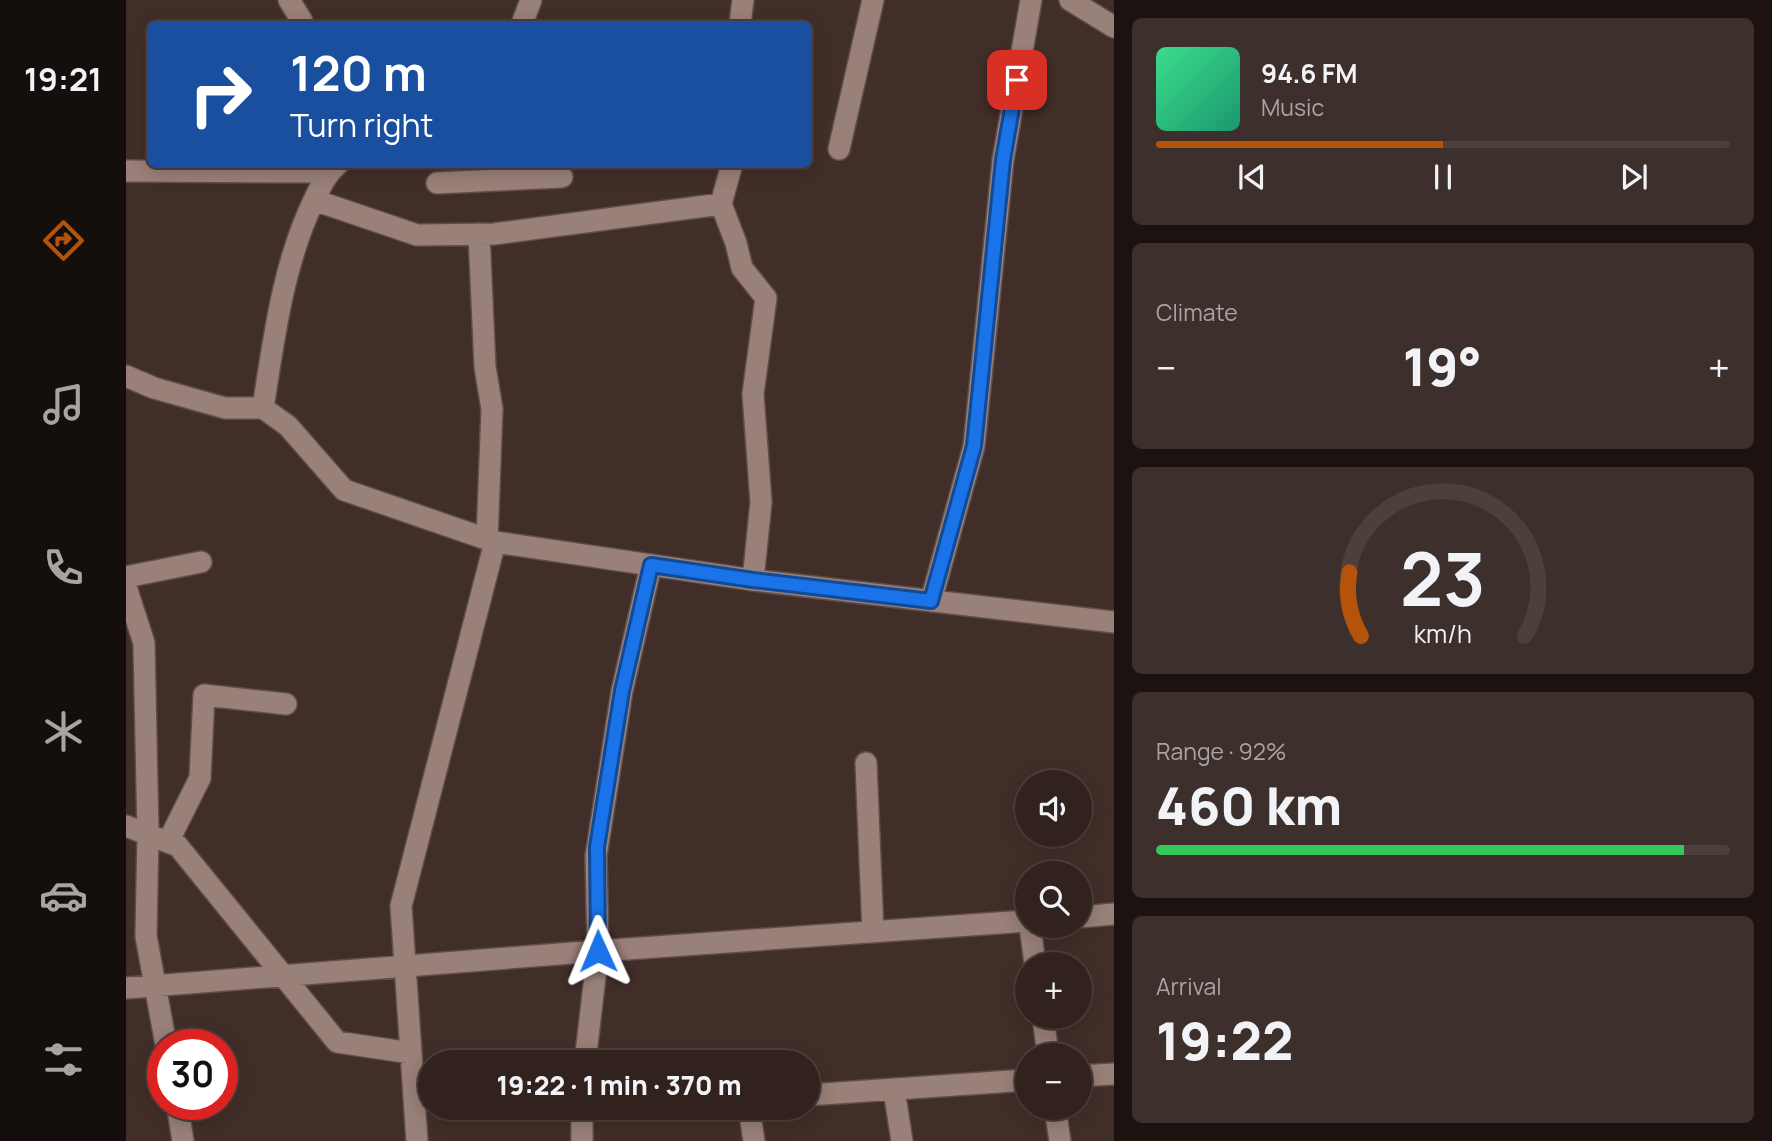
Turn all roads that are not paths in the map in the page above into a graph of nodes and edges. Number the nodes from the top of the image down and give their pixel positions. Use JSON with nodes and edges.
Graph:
{"nodes":[{"id":1,"x":289,"y":0,"type":"edge"},
{"id":2,"x":531,"y":0,"type":"edge"},
{"id":3,"x":743,"y":0,"type":"edge"},
{"id":4,"x":873,"y":0,"type":"edge"},
{"id":5,"x":1031,"y":0,"type":"edge"},
{"id":6,"x":1070,"y":0,"type":"edge"},
{"id":7,"x":302,"y":21,"type":"dead end"},
{"id":8,"x":523,"y":21,"type":"edge"},
{"id":9,"x":740,"y":21,"type":"edge"},
{"id":10,"x":1114,"y":27,"type":"edge"},
{"id":11,"x":839,"y":149,"type":"dead end"},
{"id":12,"x":333,"y":168,"type":"edge"},
{"id":13,"x":731,"y":168,"type":"edge"},
{"id":14,"x":126,"y":170,"type":"edge"},
{"id":15,"x":508,"y":172,"type":"edge"},
{"id":16,"x":562,"y":177,"type":"dead end"},
{"id":17,"x":437,"y":183,"type":"dead end"},
{"id":18,"x":314,"y":200,"type":"junction"},
{"id":19,"x":721,"y":204,"type":"junction"},
{"id":20,"x":479,"y":234,"type":"junction"},
{"id":21,"x":126,"y":376,"type":"edge"},
{"id":22,"x":263,"y":408,"type":"junction"},
{"id":23,"x":491,"y":541,"type":"junction"},
{"id":24,"x":201,"y":562,"type":"dead end"},
{"id":25,"x":651,"y":565,"type":"junction"},
{"id":26,"x":126,"y":577,"type":"edge"},
{"id":27,"x":753,"y":580,"type":"junction"},
{"id":28,"x":126,"y":587,"type":"edge"},
{"id":29,"x":931,"y":601,"type":"junction"},
{"id":30,"x":1113,"y":617,"type":"edge"},
{"id":31,"x":286,"y":704,"type":"dead end"},
{"id":32,"x":866,"y":763,"type":"dead end"},
{"id":33,"x":126,"y":826,"type":"edge"},
{"id":34,"x":148,"y":834,"type":"junction"},
{"id":35,"x":168,"y":842,"type":"junction"},
{"id":36,"x":1114,"y":914,"type":"edge"},
{"id":37,"x":1092,"y":916,"type":"edge"},
{"id":38,"x":1015,"y":922,"type":"edge"},
{"id":39,"x":873,"y":932,"type":"junction"},
{"id":40,"x":598,"y":951,"type":"junction"},
{"id":41,"x":406,"y":965,"type":"junction"},
{"id":42,"x":284,"y":976,"type":"junction"},
{"id":43,"x":156,"y":986,"type":"junction"},
{"id":44,"x":126,"y":988,"type":"edge"},
{"id":45,"x":163,"y":1029,"type":"edge"},
{"id":46,"x":586,"y":1050,"type":"edge"},
{"id":47,"x":411,"y":1053,"type":"junction"},
{"id":48,"x":1114,"y":1074,"type":"edge"},
{"id":49,"x":1092,"y":1075,"type":"edge"},
{"id":50,"x":1015,"y":1081,"type":"edge"},
{"id":51,"x":894,"y":1090,"type":"junction"},
{"id":52,"x":820,"y":1094,"type":"edge"},
{"id":53,"x":180,"y":1120,"type":"edge"},
{"id":54,"x":582,"y":1120,"type":"edge"},
{"id":55,"x":751,"y":1120,"type":"edge"},
{"id":56,"x":1057,"y":1120,"type":"edge"},
{"id":57,"x":183,"y":1141,"type":"edge"},
{"id":58,"x":417,"y":1141,"type":"edge"},
{"id":59,"x":582,"y":1141,"type":"edge"},
{"id":60,"x":754,"y":1141,"type":"edge"},
{"id":61,"x":902,"y":1141,"type":"edge"},
{"id":62,"x":1060,"y":1141,"type":"edge"}],
"edges":[{"from":1,"to":7,"type":"street"},
{"from":2,"to":8,"type":"street"},
{"from":3,"to":9,"type":"street"},
{"from":4,"to":11,"type":"street"},
{"from":5,"to":29,"type":"street"},
{"from":6,"to":10,"type":"street"},
{"from":12,"to":14,"type":"street"},
{"from":12,"to":18,"type":"street"},
{"from":13,"to":19,"type":"street"},
{"from":15,"to":16,"type":"street"},
{"from":15,"to":17,"type":"street"},
{"from":18,"to":20,"type":"street"},
{"from":18,"to":22,"type":"street"},
{"from":19,"to":20,"type":"street"},
{"from":19,"to":27,"type":"street"},
{"from":20,"to":23,"type":"street"},
{"from":21,"to":22,"type":"street"},
{"from":22,"to":23,"type":"street"},
{"from":23,"to":25,"type":"street"},
{"from":23,"to":41,"type":"street"},
{"from":24,"to":26,"type":"street"},
{"from":25,"to":27,"type":"street"},
{"from":25,"to":40,"type":"street"},
{"from":27,"to":29,"type":"street"},
{"from":28,"to":34,"type":"street"},
{"from":29,"to":30,"type":"street"},
{"from":31,"to":35,"type":"street"},
{"from":32,"to":39,"type":"street"},
{"from":33,"to":34,"type":"street"},
{"from":34,"to":35,"type":"street"},
{"from":34,"to":43,"type":"street"},
{"from":35,"to":42,"type":"street"},
{"from":36,"to":37,"type":"street"},
{"from":38,"to":39,"type":"street"},
{"from":39,"to":40,"type":"street"},
{"from":40,"to":41,"type":"street"},
{"from":40,"to":46,"type":"street"},
{"from":41,"to":42,"type":"street"},
{"from":41,"to":47,"type":"street"},
{"from":42,"to":43,"type":"street"},
{"from":42,"to":47,"type":"street"},
{"from":43,"to":44,"type":"street"},
{"from":43,"to":45,"type":"street"},
{"from":47,"to":58,"type":"street"},
{"from":48,"to":49,"type":"street"},
{"from":50,"to":51,"type":"street"},
{"from":51,"to":52,"type":"street"},
{"from":51,"to":61,"type":"street"},
{"from":53,"to":57,"type":"street"},
{"from":54,"to":59,"type":"street"},
{"from":55,"to":60,"type":"street"},
{"from":56,"to":62,"type":"street"}]}
